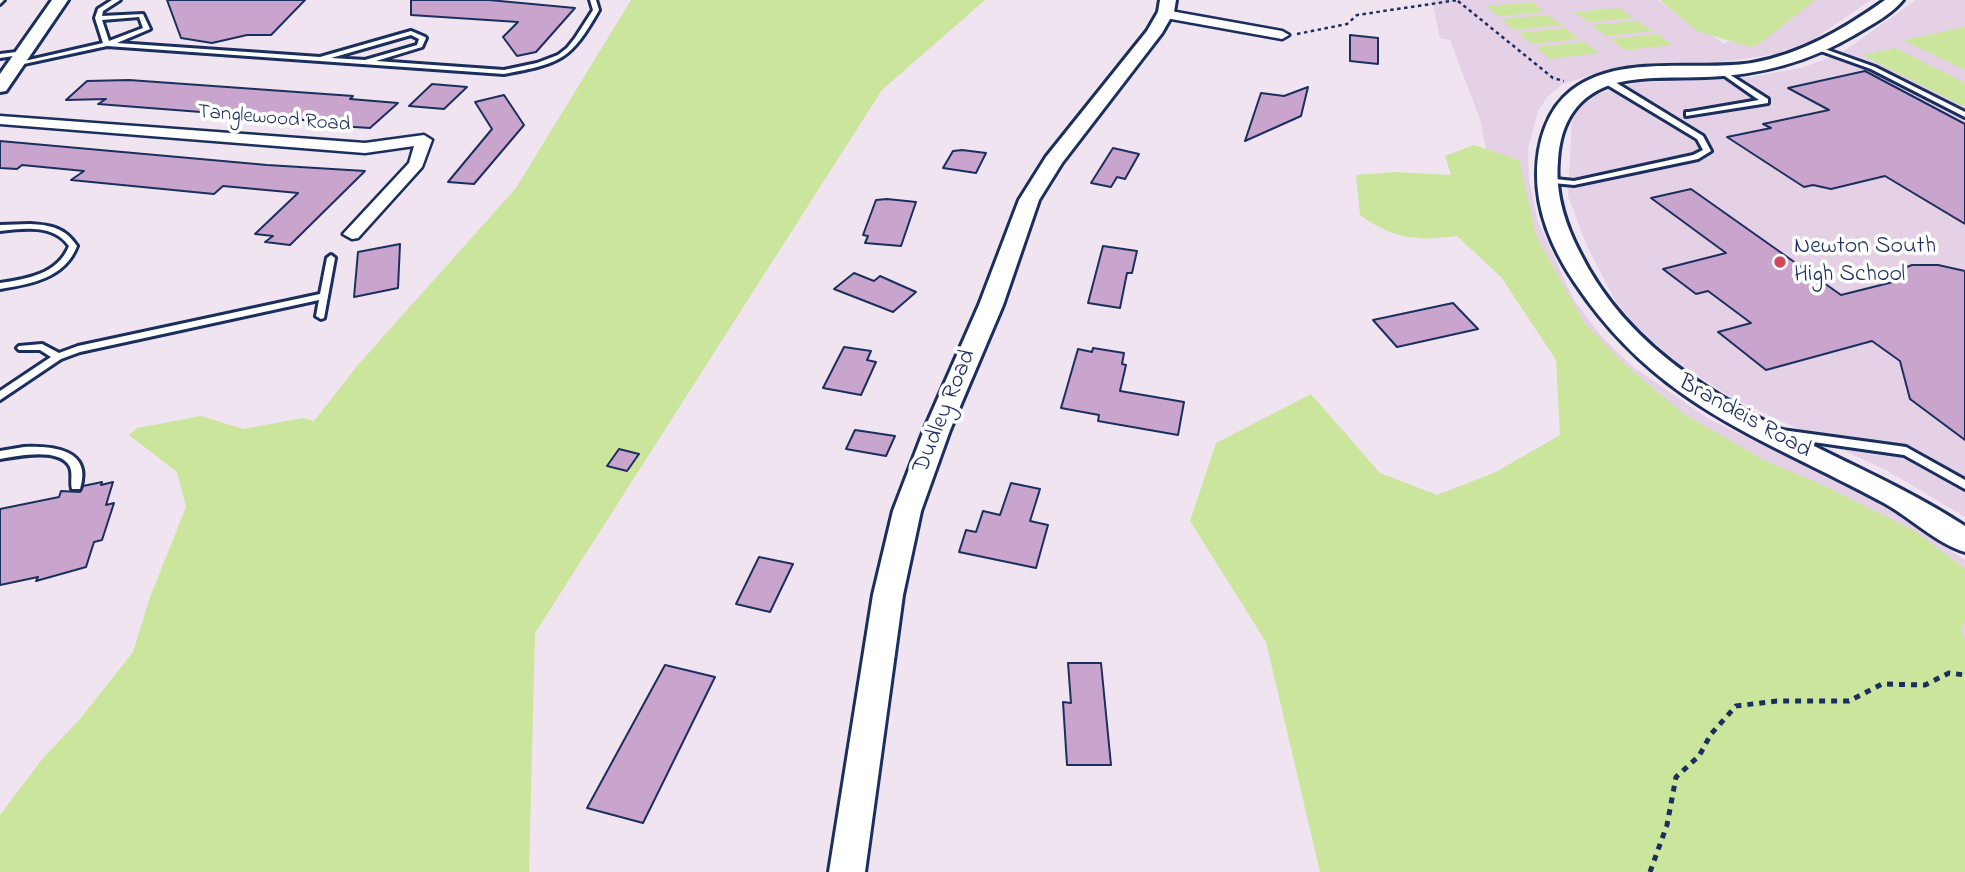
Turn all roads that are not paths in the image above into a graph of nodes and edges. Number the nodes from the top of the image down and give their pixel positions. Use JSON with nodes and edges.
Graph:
{"nodes":[{"id":1,"x":60,"y":0,"type":"edge"},
{"id":2,"x":117,"y":0,"type":"edge"},
{"id":3,"x":593,"y":0,"type":"edge"},
{"id":4,"x":1895,"y":0,"type":"edge"},
{"id":5,"x":1167,"y":7,"type":"edge"},
{"id":6,"x":98,"y":18,"type":"junction"},
{"id":7,"x":1282,"y":35,"type":"road end"},
{"id":8,"x":107,"y":44,"type":"junction"},
{"id":9,"x":1820,"y":49,"type":"junction"},
{"id":10,"x":0,"y":56,"type":"edge"},
{"id":11,"x":22,"y":58,"type":"junction"},
{"id":12,"x":317,"y":60,"type":"junction"},
{"id":13,"x":359,"y":63,"type":"junction"},
{"id":14,"x":1721,"y":71,"type":"junction"},
{"id":15,"x":1600,"y":83,"type":"junction"},
{"id":16,"x":0,"y":88,"type":"edge"},
{"id":17,"x":1689,"y":114,"type":"dead end"},
{"id":18,"x":1965,"y":115,"type":"edge"},
{"id":19,"x":0,"y":120,"type":"edge"},
{"id":20,"x":1546,"y":180,"type":"junction"},
{"id":21,"x":0,"y":228,"type":"edge"},
{"id":22,"x":352,"y":234,"type":"dead end"},
{"id":23,"x":331,"y":258,"type":"dead end"},
{"id":24,"x":0,"y":286,"type":"edge"},
{"id":25,"x":325,"y":296,"type":"junction"},
{"id":26,"x":321,"y":316,"type":"dead end"},
{"id":27,"x":22,"y":348,"type":"dead end"},
{"id":28,"x":58,"y":357,"type":"junction"},
{"id":29,"x":0,"y":396,"type":"edge"},
{"id":30,"x":1764,"y":432,"type":"junction"},
{"id":31,"x":0,"y":456,"type":"edge"},
{"id":32,"x":1965,"y":485,"type":"edge"},
{"id":33,"x":76,"y":486,"type":"dead end"},
{"id":34,"x":1965,"y":541,"type":"edge"},
{"id":35,"x":847,"y":872,"type":"edge"}],
"edges":[{"from":1,"to":11,"type":"street"},
{"from":2,"to":6,"type":"lane"},
{"from":3,"to":13,"type":"lane"},
{"from":4,"to":9,"type":"street","name":"Brandeis Road"},
{"from":5,"to":7,"type":"street"},
{"from":5,"to":35,"type":"street","name":"Dudley Road"},
{"from":6,"to":8,"type":"lane"},
{"from":6,"to":8,"type":"lane"},
{"from":8,"to":11,"type":"lane"},
{"from":8,"to":12,"type":"lane"},
{"from":9,"to":14,"type":"street","name":"Brandeis Road"},
{"from":9,"to":18,"type":"lane"},
{"from":10,"to":11,"type":"lane"},
{"from":11,"to":16,"type":"street"},
{"from":12,"to":13,"type":"lane"},
{"from":12,"to":13,"type":"lane"},
{"from":14,"to":15,"type":"street","name":"Brandeis Road"},
{"from":14,"to":17,"type":"lane"},
{"from":15,"to":20,"type":"street","name":"Brandeis Road"},
{"from":15,"to":20,"type":"lane"},
{"from":19,"to":22,"type":"street","name":"Tanglewood Road"},
{"from":20,"to":30,"type":"street","name":"Brandeis Road"},
{"from":21,"to":24,"type":"lane"},
{"from":23,"to":25,"type":"lane"},
{"from":25,"to":26,"type":"lane"},
{"from":25,"to":28,"type":"lane"},
{"from":27,"to":28,"type":"lane"},
{"from":28,"to":29,"type":"lane"},
{"from":30,"to":32,"type":"lane"},
{"from":30,"to":34,"type":"street","name":"Brandeis Road"},
{"from":31,"to":33,"type":"lane"}]}
